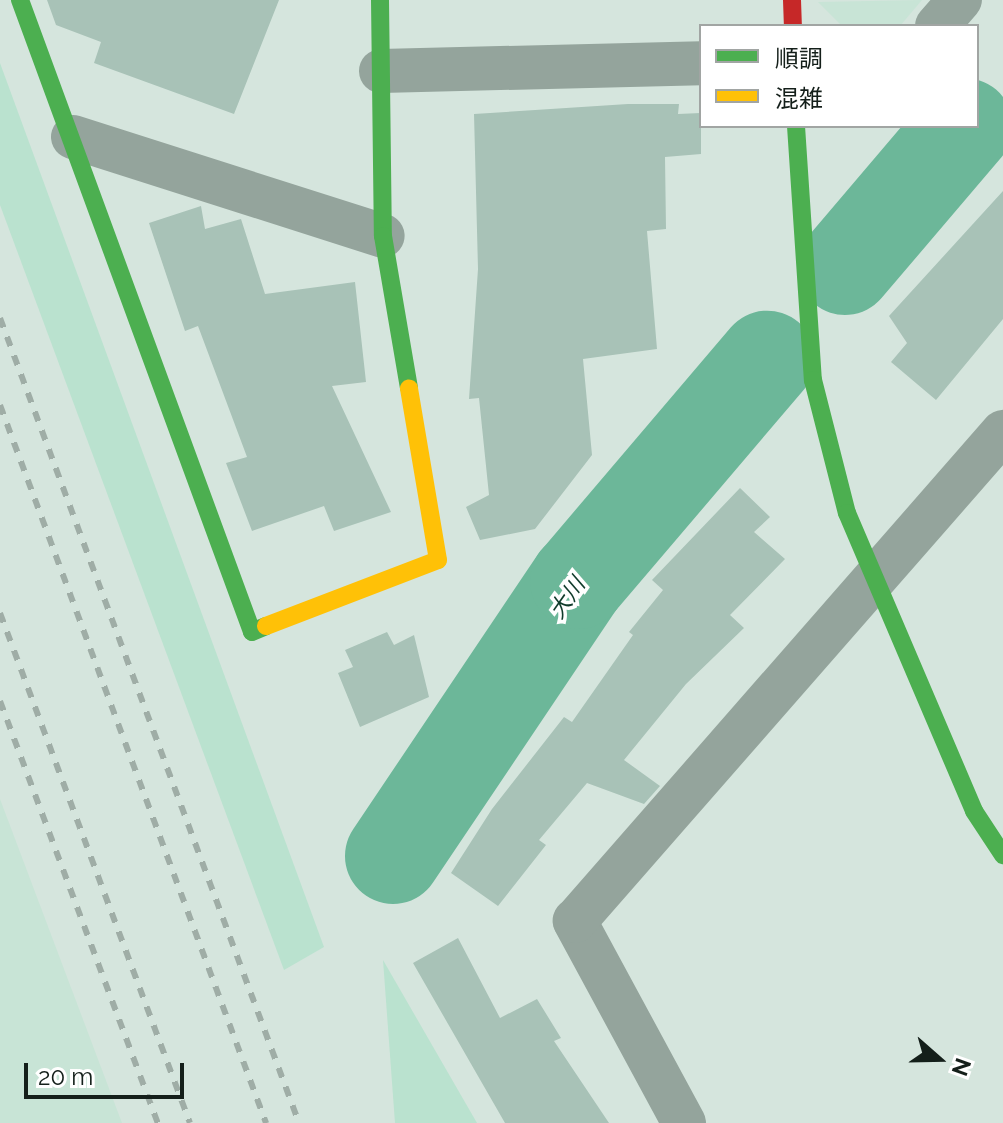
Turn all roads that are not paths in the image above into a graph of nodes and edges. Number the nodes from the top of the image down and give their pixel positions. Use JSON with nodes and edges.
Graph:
{"nodes":[{"id":1,"x":20,"y":0,"type":"edge"},
{"id":2,"x":380,"y":0,"type":"edge"},
{"id":3,"x":792,"y":0,"type":"edge"},
{"id":4,"x":960,"y":0,"type":"edge"},
{"id":5,"x":793,"y":24,"type":"edge"},
{"id":6,"x":939,"y":24,"type":"edge"},
{"id":7,"x":699,"y":63,"type":"edge"},
{"id":8,"x":381,"y":71,"type":"junction"},
{"id":9,"x":796,"y":128,"type":"edge"},
{"id":10,"x":73,"y":137,"type":"junction"},
{"id":11,"x":383,"y":236,"type":"junction"},
{"id":12,"x":1003,"y":432,"type":"edge"},
{"id":13,"x":875,"y":580,"type":"junction"},
{"id":14,"x":1003,"y":855,"type":"edge"},
{"id":15,"x":684,"y":1123,"type":"edge"}],
"edges":[{"from":1,"to":10,"type":"street"},
{"from":2,"to":8,"type":"street"},
{"from":3,"to":5,"type":"street"},
{"from":4,"to":6,"type":"street"},
{"from":7,"to":8,"type":"street"},
{"from":8,"to":11,"type":"street"},
{"from":9,"to":13,"type":"street"},
{"from":10,"to":11,"type":"street"},
{"from":10,"to":11,"type":"street"},
{"from":12,"to":13,"type":"street"},
{"from":13,"to":14,"type":"street"},
{"from":13,"to":15,"type":"street"}]}
